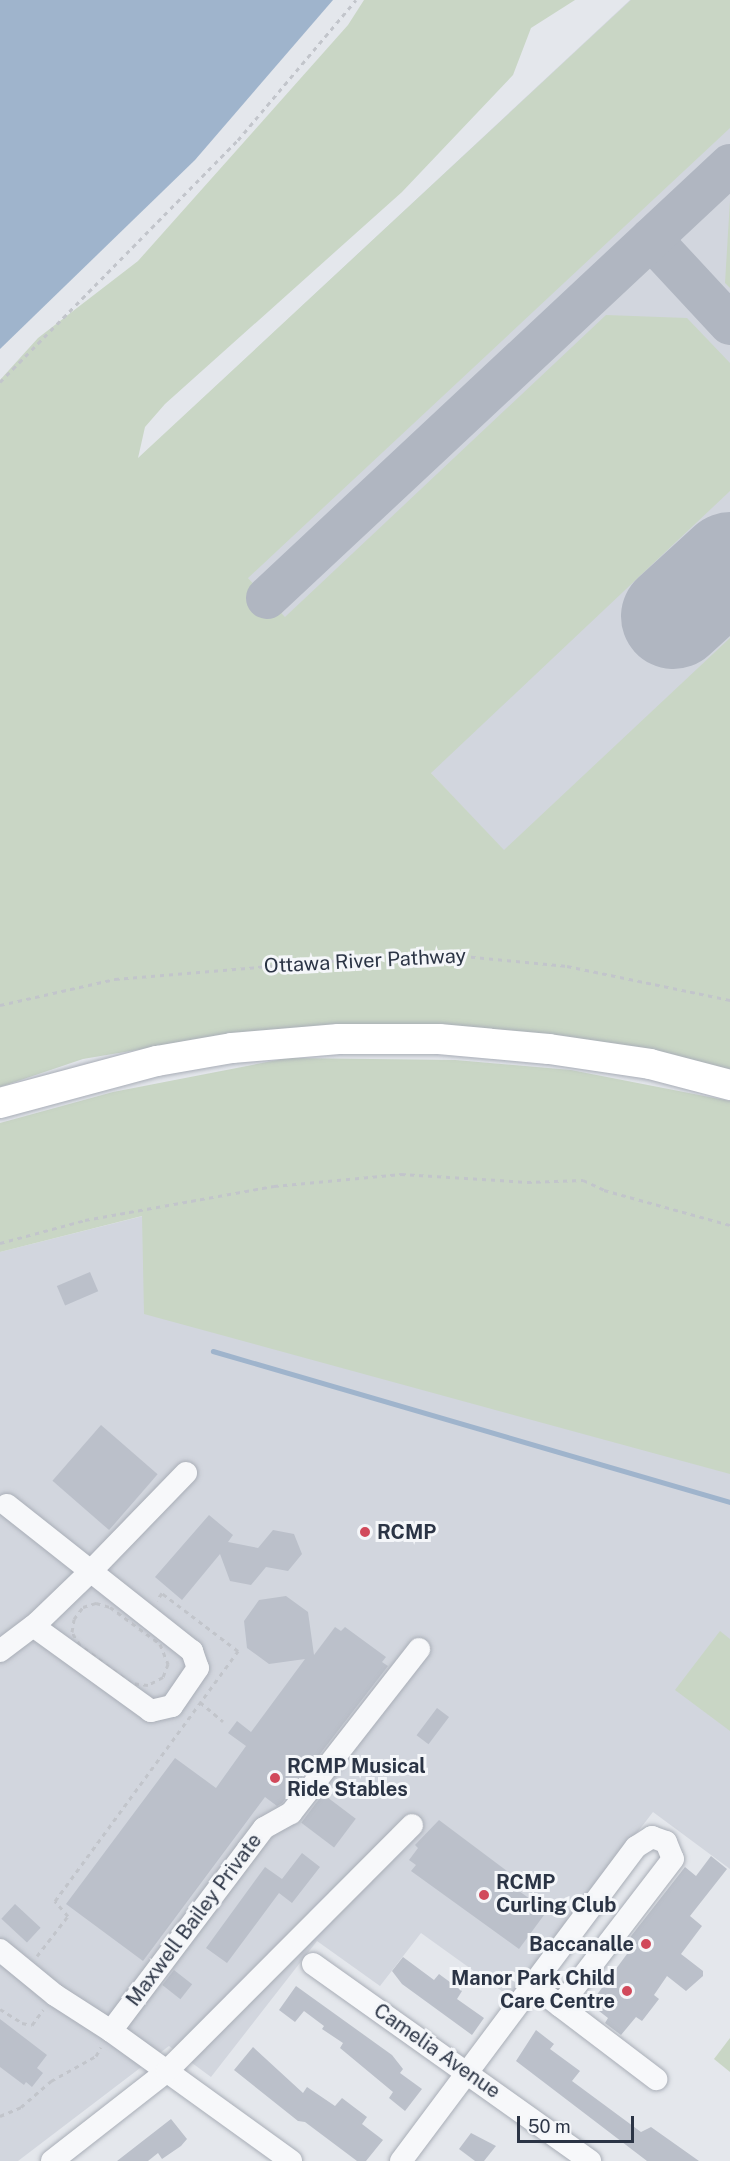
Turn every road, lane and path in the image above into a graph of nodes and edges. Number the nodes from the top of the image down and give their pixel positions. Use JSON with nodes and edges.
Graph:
{"nodes":[{"id":1,"x":356,"y":0,"type":"edge"},
{"id":2,"x":0,"y":382,"type":"edge"},
{"id":3,"x":730,"y":1000,"type":"edge"},
{"id":4,"x":0,"y":1005,"type":"edge"},
{"id":5,"x":730,"y":1084,"type":"edge"},
{"id":6,"x":0,"y":1102,"type":"edge"},
{"id":7,"x":730,"y":1225,"type":"edge"},
{"id":8,"x":0,"y":1243,"type":"edge"},
{"id":9,"x":186,"y":1473,"type":"dead end"},
{"id":10,"x":8,"y":1505,"type":"dead end"},
{"id":11,"x":90,"y":1572,"type":"junction"},
{"id":12,"x":145,"y":1614,"type":"junction"},
{"id":13,"x":33,"y":1626,"type":"junction"},
{"id":14,"x":80,"y":1645,"type":"joint"},
{"id":15,"x":419,"y":1649,"type":"dead end"},
{"id":16,"x":0,"y":1651,"type":"edge"},
{"id":17,"x":193,"y":1696,"type":"junction"},
{"id":18,"x":223,"y":1721,"type":"dead end"},
{"id":19,"x":412,"y":1825,"type":"dead end"},
{"id":20,"x":0,"y":1950,"type":"edge"},
{"id":21,"x":314,"y":1964,"type":"dead end"},
{"id":22,"x":24,"y":1971,"type":"junction"},
{"id":23,"x":534,"y":1986,"type":"junction"},
{"id":24,"x":55,"y":1995,"type":"junction"},
{"id":25,"x":560,"y":2006,"type":"junction"},
{"id":26,"x":0,"y":2009,"type":"edge"},
{"id":27,"x":111,"y":2031,"type":"junction"},
{"id":28,"x":167,"y":2071,"type":"junction"},
{"id":29,"x":470,"y":2074,"type":"junction"},
{"id":30,"x":656,"y":2079,"type":"dead end"},
{"id":31,"x":0,"y":2116,"type":"edge"},
{"id":32,"x":52,"y":2161,"type":"edge"},
{"id":33,"x":291,"y":2161,"type":"edge"},
{"id":34,"x":401,"y":2161,"type":"edge"},
{"id":35,"x":590,"y":2161,"type":"edge"}],
"edges":[{"from":1,"to":2,"type":"path"},
{"from":3,"to":4,"type":"path","name":"Ottawa River Pathway"},
{"from":5,"to":6,"type":"main road"},
{"from":7,"to":8,"type":"path"},
{"from":9,"to":11,"type":"street"},
{"from":10,"to":11,"type":"street"},
{"from":11,"to":12,"type":"street"},
{"from":11,"to":13,"type":"street"},
{"from":12,"to":17,"type":"street"},
{"from":12,"to":17,"type":"path"},
{"from":13,"to":16,"type":"street"},
{"from":13,"to":17,"type":"street"},
{"from":14,"to":14,"type":"path"},
{"from":15,"to":27,"type":"street","name":"Maxwell Bailey Private"},
{"from":17,"to":18,"type":"path"},
{"from":17,"to":22,"type":"path"},
{"from":19,"to":28,"type":"street"},
{"from":20,"to":22,"type":"street"},
{"from":21,"to":29,"type":"street","name":"Camelia Avenue"},
{"from":22,"to":24,"type":"street"},
{"from":23,"to":25,"type":"street"},
{"from":23,"to":25,"type":"street"},
{"from":23,"to":29,"type":"street"},
{"from":24,"to":26,"type":"path"},
{"from":24,"to":27,"type":"street"},
{"from":25,"to":30,"type":"street"},
{"from":27,"to":28,"type":"street"},
{"from":27,"to":31,"type":"path"},
{"from":28,"to":32,"type":"street"},
{"from":28,"to":33,"type":"street"},
{"from":29,"to":34,"type":"street"},
{"from":29,"to":35,"type":"street","name":"Camelia Avenue"}]}
